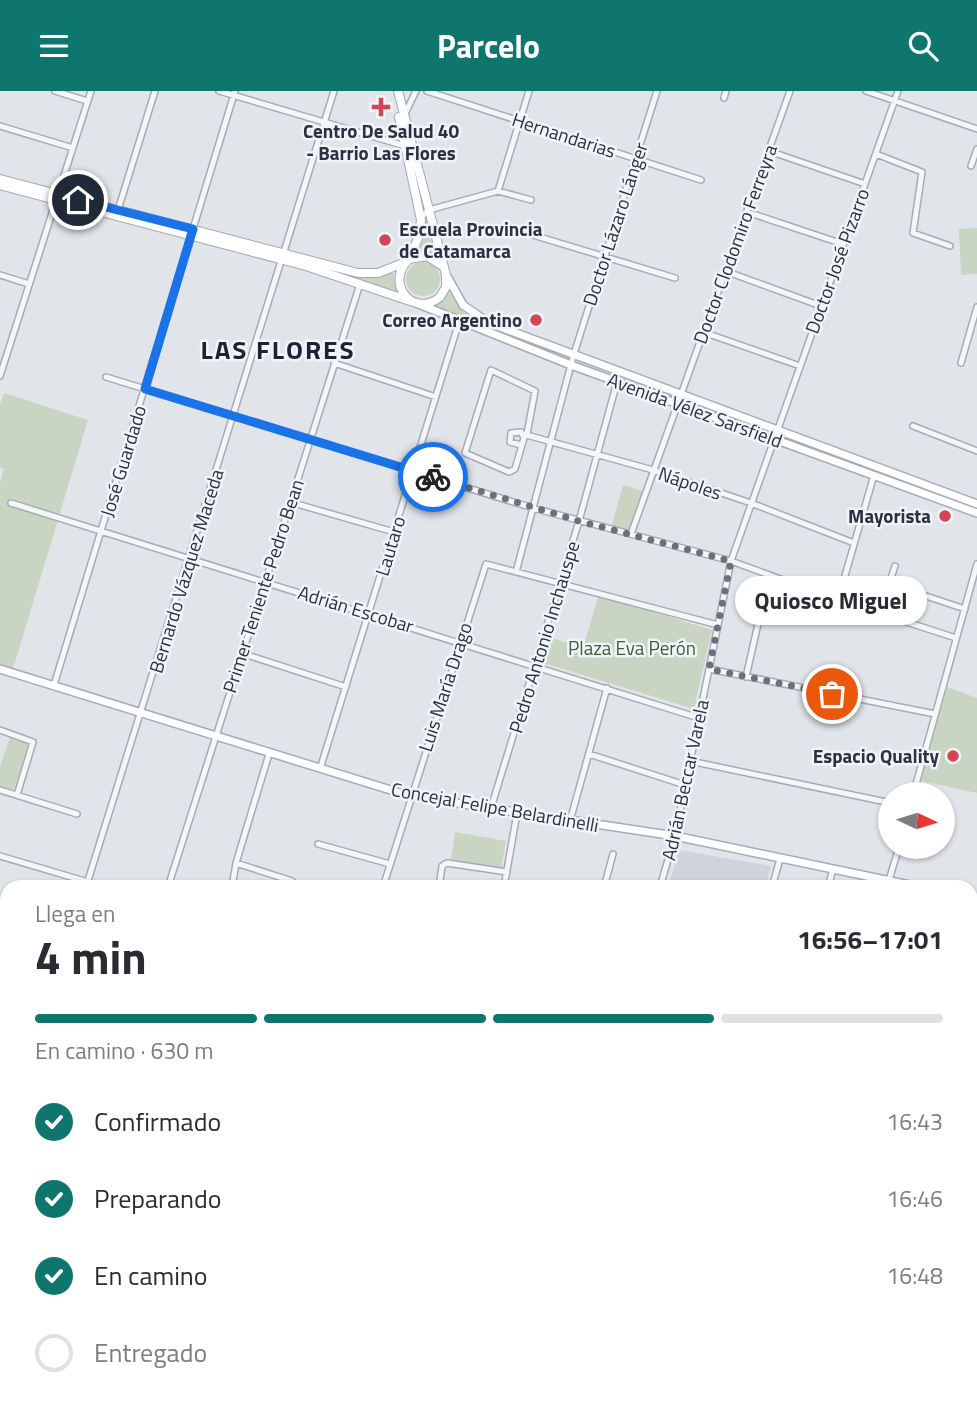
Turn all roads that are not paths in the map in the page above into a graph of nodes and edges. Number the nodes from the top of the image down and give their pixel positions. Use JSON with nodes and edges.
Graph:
{"nodes":[{"id":1,"x":55,"y":91,"type":"edge"},
{"id":2,"x":91,"y":91,"type":"edge"},
{"id":3,"x":155,"y":91,"type":"edge"},
{"id":4,"x":219,"y":91,"type":"edge"},
{"id":5,"x":334,"y":91,"type":"edge"},
{"id":6,"x":396,"y":91,"type":"edge"},
{"id":7,"x":416,"y":91,"type":"edge"},
{"id":8,"x":427,"y":91,"type":"edge"},
{"id":9,"x":529,"y":91,"type":"edge"},
{"id":10,"x":657,"y":91,"type":"edge"},
{"id":11,"x":790,"y":91,"type":"edge"},
{"id":12,"x":866,"y":91,"type":"edge"},
{"id":13,"x":898,"y":91,"type":"edge"},
{"id":14,"x":234,"y":93,"type":"edge"},
{"id":15,"x":87,"y":101,"type":"junction"},
{"id":16,"x":894,"y":101,"type":"junction"},
{"id":17,"x":402,"y":117,"type":"junction"},
{"id":18,"x":520,"y":120,"type":"junction"},
{"id":19,"x":323,"y":124,"type":"junction"},
{"id":20,"x":0,"y":125,"type":"edge"},
{"id":21,"x":977,"y":129,"type":"edge"},
{"id":22,"x":405,"y":146,"type":"junction"},
{"id":23,"x":73,"y":148,"type":"junction"},
{"id":24,"x":977,"y":149,"type":"edge"},
{"id":25,"x":769,"y":151,"type":"junction"},
{"id":26,"x":876,"y":154,"type":"junction"},
{"id":27,"x":636,"y":159,"type":"junction"},
{"id":28,"x":971,"y":166,"type":"dead end"},
{"id":29,"x":0,"y":179,"type":"edge"},
{"id":30,"x":701,"y":180,"type":"dead end"},
{"id":31,"x":865,"y":184,"type":"junction"},
{"id":32,"x":0,"y":185,"type":"edge"},
{"id":33,"x":498,"y":191,"type":"junction"},
{"id":34,"x":57,"y":197,"type":"junction"},
{"id":35,"x":531,"y":200,"type":"dead end"},
{"id":36,"x":118,"y":210,"type":"junction"},
{"id":37,"x":429,"y":210,"type":"junction"},
{"id":38,"x":747,"y":212,"type":"junction"},
{"id":39,"x":421,"y":217,"type":"junction"},
{"id":40,"x":192,"y":232,"type":"junction"},
{"id":41,"x":523,"y":232,"type":"dead end"},
{"id":42,"x":843,"y":244,"type":"junction"},
{"id":43,"x":950,"y":246,"type":"dead end"},
{"id":44,"x":281,"y":256,"type":"junction"},
{"id":45,"x":604,"y":257,"type":"junction"},
{"id":46,"x":407,"y":261,"type":"junction"},
{"id":47,"x":445,"y":271,"type":"junction"},
{"id":48,"x":725,"y":271,"type":"junction"},
{"id":49,"x":0,"y":275,"type":"edge"},
{"id":50,"x":675,"y":278,"type":"dead end"},
{"id":51,"x":29,"y":283,"type":"junction"},
{"id":52,"x":360,"y":284,"type":"junction"},
{"id":53,"x":413,"y":302,"type":"junction"},
{"id":54,"x":821,"y":306,"type":"junction"},
{"id":55,"x":977,"y":307,"type":"edge"},
{"id":56,"x":459,"y":322,"type":"junction"},
{"id":57,"x":703,"y":332,"type":"junction"},
{"id":58,"x":967,"y":342,"type":"junction"},
{"id":59,"x":977,"y":345,"type":"edge"},
{"id":60,"x":572,"y":361,"type":"junction"},
{"id":61,"x":334,"y":363,"type":"junction"},
{"id":62,"x":961,"y":363,"type":"dead end"},
{"id":63,"x":800,"y":366,"type":"junction"},
{"id":64,"x":0,"y":376,"type":"edge"},
{"id":65,"x":106,"y":377,"type":"dead end"},
{"id":66,"x":617,"y":382,"type":"junction"},
{"id":67,"x":145,"y":389,"type":"junction"},
{"id":68,"x":436,"y":397,"type":"junction"},
{"id":69,"x":678,"y":400,"type":"junction"},
{"id":70,"x":234,"y":416,"type":"junction"},
{"id":71,"x":913,"y":426,"type":"dead end"},
{"id":72,"x":525,"y":434,"type":"junction"},
{"id":73,"x":775,"y":435,"type":"junction"},
{"id":74,"x":310,"y":439,"type":"junction"},
{"id":75,"x":552,"y":440,"type":"junction"},
{"id":76,"x":521,"y":445,"type":"junction"},
{"id":77,"x":977,"y":451,"type":"edge"},
{"id":78,"x":598,"y":453,"type":"junction"},
{"id":79,"x":653,"y":470,"type":"junction"},
{"id":80,"x":413,"y":471,"type":"junction"},
{"id":81,"x":874,"y":475,"type":"junction"},
{"id":82,"x":290,"y":502,"type":"junction"},
{"id":83,"x":11,"y":503,"type":"dead end"},
{"id":84,"x":751,"y":503,"type":"junction"},
{"id":85,"x":977,"y":504,"type":"edge"},
{"id":86,"x":533,"y":508,"type":"junction"},
{"id":87,"x":977,"y":513,"type":"edge"},
{"id":88,"x":579,"y":521,"type":"junction"},
{"id":89,"x":102,"y":531,"type":"junction"},
{"id":90,"x":394,"y":532,"type":"junction"},
{"id":91,"x":631,"y":534,"type":"junction"},
{"id":92,"x":854,"y":543,"type":"junction"},
{"id":93,"x":190,"y":557,"type":"junction"},
{"id":94,"x":731,"y":561,"type":"junction"},
{"id":95,"x":977,"y":564,"type":"edge"},
{"id":96,"x":895,"y":566,"type":"dead end"},
{"id":97,"x":516,"y":572,"type":"junction"},
{"id":98,"x":265,"y":580,"type":"junction"},
{"id":99,"x":560,"y":584,"type":"junction"},
{"id":100,"x":773,"y":593,"type":"dead end"},
{"id":101,"x":838,"y":600,"type":"junction"},
{"id":102,"x":965,"y":609,"type":"junction"},
{"id":103,"x":369,"y":613,"type":"junction"},
{"id":104,"x":718,"y":625,"type":"junction"},
{"id":105,"x":956,"y":638,"type":"junction"},
{"id":106,"x":459,"y":641,"type":"junction"},
{"id":107,"x":242,"y":653,"type":"junction"},
{"id":108,"x":536,"y":665,"type":"junction"},
{"id":109,"x":0,"y":669,"type":"edge"},
{"id":110,"x":709,"y":669,"type":"junction"},
{"id":111,"x":746,"y":677,"type":"junction"},
{"id":112,"x":54,"y":685,"type":"junction"},
{"id":113,"x":346,"y":687,"type":"junction"},
{"id":114,"x":607,"y":688,"type":"junction"},
{"id":115,"x":142,"y":713,"type":"junction"},
{"id":116,"x":935,"y":714,"type":"junction"},
{"id":117,"x":699,"y":718,"type":"junction"},
{"id":118,"x":0,"y":730,"type":"edge"},
{"id":119,"x":215,"y":737,"type":"junction"},
{"id":120,"x":269,"y":754,"type":"junction"},
{"id":121,"x":589,"y":754,"type":"junction"},
{"id":122,"x":690,"y":761,"type":"junction"},
{"id":123,"x":320,"y":769,"type":"junction"},
{"id":124,"x":917,"y":782,"type":"edge"},
{"id":125,"x":685,"y":785,"type":"junction"},
{"id":126,"x":0,"y":790,"type":"edge"},
{"id":127,"x":17,"y":795,"type":"junction"},
{"id":128,"x":410,"y":796,"type":"junction"},
{"id":129,"x":878,"y":800,"type":"edge"},
{"id":130,"x":490,"y":810,"type":"junction"},
{"id":131,"x":517,"y":813,"type":"junction"},
{"id":132,"x":77,"y":814,"type":"dead end"},
{"id":133,"x":570,"y":821,"type":"junction"},
{"id":134,"x":675,"y":837,"type":"junction"},
{"id":135,"x":318,"y":844,"type":"dead end"},
{"id":136,"x":613,"y":854,"type":"dead end"},
{"id":137,"x":0,"y":856,"type":"edge"},
{"id":138,"x":780,"y":859,"type":"junction"},
{"id":139,"x":895,"y":859,"type":"edge"},
{"id":140,"x":236,"y":863,"type":"junction"},
{"id":141,"x":390,"y":864,"type":"junction"},
{"id":142,"x":833,"y":869,"type":"junction"},
{"id":143,"x":507,"y":872,"type":"junction"},
{"id":144,"x":72,"y":880,"type":"edge"},
{"id":145,"x":89,"y":880,"type":"edge"},
{"id":146,"x":169,"y":880,"type":"edge"},
{"id":147,"x":233,"y":880,"type":"edge"},
{"id":148,"x":289,"y":880,"type":"edge"},
{"id":149,"x":385,"y":880,"type":"edge"},
{"id":150,"x":440,"y":880,"type":"edge"},
{"id":151,"x":505,"y":880,"type":"edge"},
{"id":152,"x":606,"y":880,"type":"edge"},
{"id":153,"x":662,"y":880,"type":"edge"},
{"id":154,"x":774,"y":880,"type":"edge"},
{"id":155,"x":830,"y":880,"type":"edge"},
{"id":156,"x":876,"y":880,"type":"edge"},
{"id":157,"x":889,"y":880,"type":"edge"}],
"edges":[{"from":1,"to":15,"type":"street"},
{"from":2,"to":15,"type":"street"},
{"from":3,"to":36,"type":"street"},
{"from":4,"to":14,"type":"street"},
{"from":5,"to":19,"type":"street","name":"Bernardo Vázquez Maceda"},
{"from":6,"to":17,"type":"main road"},
{"from":7,"to":17,"type":"street"},
{"from":8,"to":18,"type":"street","name":"Hernandarias"},
{"from":9,"to":18,"type":"street"},
{"from":10,"to":27,"type":"street","name":"Doctor Lázaro Lánger"},
{"from":11,"to":25,"type":"street","name":"Doctor Clodomiro Ferreyra"},
{"from":12,"to":16,"type":"street"},
{"from":13,"to":16,"type":"street","name":"Doctor José Pizarro"},
{"from":14,"to":19,"type":"street"},
{"from":14,"to":40,"type":"street","name":"José Guardado"},
{"from":15,"to":23,"type":"street"},
{"from":16,"to":21,"type":"street"},
{"from":16,"to":26,"type":"street","name":"Doctor José Pizarro"},
{"from":17,"to":22,"type":"main road"},
{"from":17,"to":37,"type":"main road"},
{"from":18,"to":27,"type":"street","name":"Hernandarias"},
{"from":18,"to":33,"type":"street"},
{"from":19,"to":22,"type":"street"},
{"from":19,"to":44,"type":"street","name":"Bernardo Vázquez Maceda"},
{"from":20,"to":23,"type":"street"},
{"from":22,"to":39,"type":"main road"},
{"from":23,"to":34,"type":"street"},
{"from":24,"to":28,"type":"street"},
{"from":25,"to":31,"type":"street"},
{"from":25,"to":38,"type":"street","name":"Doctor Clodomiro Ferreyra"},
{"from":26,"to":31,"type":"street","name":"Doctor José Pizarro"},
{"from":26,"to":43,"type":"street"},
{"from":27,"to":30,"type":"street","name":"Hernandarias"},
{"from":27,"to":45,"type":"street","name":"Doctor Lázaro Lánger"},
{"from":29,"to":34,"type":"main road","name":"Avenida Vélez Sarsfield"},
{"from":31,"to":42,"type":"street","name":"Doctor José Pizarro"},
{"from":32,"to":34,"type":"main road","name":"Avenida Vélez Sarsfield"},
{"from":33,"to":35,"type":"street"},
{"from":33,"to":37,"type":"street"},
{"from":34,"to":36,"type":"main road","name":"Avenida Vélez Sarsfield"},
{"from":34,"to":40,"type":"main road","name":"Avenida Vélez Sarsfield"},
{"from":34,"to":51,"type":"street"},
{"from":36,"to":40,"type":"main road","name":"Avenida Vélez Sarsfield"},
{"from":37,"to":39,"type":"street"},
{"from":37,"to":47,"type":"main road"},
{"from":38,"to":42,"type":"street"},
{"from":38,"to":48,"type":"street","name":"Doctor Clodomiro Ferreyra"},
{"from":39,"to":46,"type":"main road"},
{"from":40,"to":44,"type":"main road","name":"Avenida Vélez Sarsfield"},
{"from":40,"to":67,"type":"street","name":"José Guardado"},
{"from":41,"to":45,"type":"street"},
{"from":42,"to":54,"type":"street","name":"Doctor José Pizarro"},
{"from":44,"to":46,"type":"main road","name":"Avenida Vélez Sarsfield"},
{"from":44,"to":52,"type":"main road","name":"Avenida Vélez Sarsfield"},
{"from":44,"to":70,"type":"street","name":"Bernardo Vázquez Maceda"},
{"from":45,"to":50,"type":"street"},
{"from":45,"to":60,"type":"street","name":"Doctor Lázaro Lánger"},
{"from":46,"to":47,"type":"main road"},
{"from":46,"to":53,"type":"main road"},
{"from":47,"to":53,"type":"main road"},
{"from":47,"to":60,"type":"main road","name":"Avenida Vélez Sarsfield"},
{"from":48,"to":54,"type":"street"},
{"from":48,"to":57,"type":"street","name":"Doctor Clodomiro Ferreyra"},
{"from":49,"to":51,"type":"street"},
{"from":51,"to":64,"type":"street"},
{"from":52,"to":53,"type":"main road","name":"Avenida Vélez Sarsfield"},
{"from":52,"to":61,"type":"street","name":"Primer Teniente Pedro Bean"},
{"from":53,"to":56,"type":"main road","name":"Avenida Vélez Sarsfield"},
{"from":54,"to":63,"type":"street","name":"Doctor José Pizarro"},
{"from":55,"to":58,"type":"street"},
{"from":56,"to":60,"type":"main road","name":"Avenida Vélez Sarsfield"},
{"from":56,"to":68,"type":"street","name":"Lautaro"},
{"from":57,"to":63,"type":"street"},
{"from":57,"to":69,"type":"street","name":"Doctor Clodomiro Ferreyra"},
{"from":58,"to":59,"type":"street"},
{"from":58,"to":62,"type":"street"},
{"from":60,"to":66,"type":"main road","name":"Avenida Vélez Sarsfield"},
{"from":60,"to":69,"type":"main road","name":"Avenida Vélez Sarsfield"},
{"from":60,"to":75,"type":"street"},
{"from":61,"to":68,"type":"street"},
{"from":61,"to":74,"type":"street","name":"Primer Teniente Pedro Bean"},
{"from":63,"to":73,"type":"street","name":"Doctor José Pizarro"},
{"from":65,"to":67,"type":"street"},
{"from":66,"to":69,"type":"main road","name":"Avenida Vélez Sarsfield"},
{"from":66,"to":78,"type":"street","name":"Pedro Antonio Inchauspe"},
{"from":67,"to":70,"type":"street"},
{"from":67,"to":89,"type":"street","name":"José Guardado"},
{"from":68,"to":80,"type":"street","name":"Lautaro"},
{"from":69,"to":73,"type":"main road","name":"Avenida Vélez Sarsfield"},
{"from":69,"to":79,"type":"street","name":"Doctor Clodomiro Ferreyra"},
{"from":70,"to":74,"type":"street"},
{"from":70,"to":93,"type":"street","name":"Bernardo Vázquez Maceda"},
{"from":71,"to":77,"type":"street"},
{"from":72,"to":75,"type":"street","name":"Nápoles"},
{"from":72,"to":76,"type":"street"},
{"from":72,"to":76,"type":"street"},
{"from":72,"to":76,"type":"street"},
{"from":73,"to":81,"type":"main road","name":"Avenida Vélez Sarsfield"},
{"from":73,"to":84,"type":"street","name":"Adrián Beccar Varela"},
{"from":73,"to":85,"type":"main road","name":"Avenida Vélez Sarsfield"},
{"from":74,"to":80,"type":"street"},
{"from":74,"to":82,"type":"street","name":"Primer Teniente Pedro Bean"},
{"from":75,"to":78,"type":"street","name":"Nápoles"},
{"from":75,"to":86,"type":"street"},
{"from":78,"to":79,"type":"street","name":"Nápoles"},
{"from":78,"to":88,"type":"street","name":"Pedro Antonio Inchauspe"},
{"from":79,"to":84,"type":"street","name":"Nápoles"},
{"from":79,"to":91,"type":"street","name":"Doctor Clodomiro Ferreyra"},
{"from":80,"to":86,"type":"street"},
{"from":80,"to":90,"type":"street","name":"Lautaro"},
{"from":81,"to":87,"type":"main road","name":"Avenida Vélez Sarsfield"},
{"from":81,"to":92,"type":"street"},
{"from":82,"to":90,"type":"street"},
{"from":82,"to":98,"type":"street","name":"Primer Teniente Pedro Bean"},
{"from":83,"to":89,"type":"street","name":"Adrián Escobar"},
{"from":84,"to":92,"type":"street","name":"Nápoles"},
{"from":84,"to":94,"type":"street","name":"Adrián Beccar Varela"},
{"from":86,"to":88,"type":"street"},
{"from":86,"to":97,"type":"street"},
{"from":88,"to":91,"type":"street"},
{"from":88,"to":99,"type":"street","name":"Pedro Antonio Inchauspe"},
{"from":89,"to":93,"type":"street","name":"Adrián Escobar"},
{"from":89,"to":112,"type":"street","name":"José Guardado"},
{"from":90,"to":103,"type":"street","name":"Lautaro"},
{"from":91,"to":94,"type":"street"},
{"from":92,"to":101,"type":"street"},
{"from":93,"to":98,"type":"street","name":"Adrián Escobar"},
{"from":93,"to":115,"type":"street","name":"Bernardo Vázquez Maceda"},
{"from":94,"to":101,"type":"street"},
{"from":94,"to":104,"type":"street","name":"Adrián Beccar Varela"},
{"from":95,"to":102,"type":"street"},
{"from":96,"to":102,"type":"street"},
{"from":97,"to":99,"type":"street"},
{"from":97,"to":106,"type":"street","name":"Luis María Drago"},
{"from":98,"to":103,"type":"street","name":"Adrián Escobar"},
{"from":98,"to":107,"type":"street","name":"Primer Teniente Pedro Bean"},
{"from":99,"to":104,"type":"street"},
{"from":99,"to":108,"type":"street","name":"Pedro Antonio Inchauspe"},
{"from":100,"to":111,"type":"street"},
{"from":101,"to":105,"type":"street"},
{"from":102,"to":105,"type":"street"},
{"from":103,"to":106,"type":"street","name":"Adrián Escobar"},
{"from":103,"to":113,"type":"street","name":"Lautaro"},
{"from":104,"to":110,"type":"street","name":"Adrián Beccar Varela"},
{"from":105,"to":116,"type":"street"},
{"from":106,"to":108,"type":"street","name":"Adrián Escobar"},
{"from":106,"to":128,"type":"street","name":"Luis María Drago"},
{"from":107,"to":113,"type":"street"},
{"from":107,"to":119,"type":"street","name":"Primer Teniente Pedro Bean"},
{"from":108,"to":114,"type":"street","name":"Adrián Escobar"},
{"from":108,"to":130,"type":"street","name":"Pedro Antonio Inchauspe"},
{"from":109,"to":112,"type":"main road","name":"Concejal Felipe Belardinelli"},
{"from":110,"to":111,"type":"street"},
{"from":110,"to":117,"type":"street","name":"Adrián Beccar Varela"},
{"from":111,"to":116,"type":"street"},
{"from":112,"to":115,"type":"main road","name":"Concejal Felipe Belardinelli"},
{"from":113,"to":123,"type":"street","name":"Lautaro"},
{"from":114,"to":117,"type":"street","name":"Adrián Escobar"},
{"from":114,"to":121,"type":"street"},
{"from":115,"to":119,"type":"main road","name":"Concejal Felipe Belardinelli"},
{"from":115,"to":145,"type":"street","name":"Bernardo Vázquez Maceda"},
{"from":116,"to":124,"type":"street"},
{"from":117,"to":122,"type":"street","name":"Adrián Beccar Varela"},
{"from":118,"to":127,"type":"street"},
{"from":119,"to":120,"type":"main road","name":"Concejal Felipe Belardinelli"},
{"from":119,"to":146,"type":"street","name":"Primer Teniente Pedro Bean"},
{"from":120,"to":123,"type":"main road","name":"Concejal Felipe Belardinelli"},
{"from":120,"to":140,"type":"street"},
{"from":121,"to":125,"type":"street"},
{"from":121,"to":133,"type":"street"},
{"from":122,"to":125,"type":"street","name":"Adrián Beccar Varela"},
{"from":122,"to":129,"type":"street"},
{"from":123,"to":128,"type":"main road","name":"Concejal Felipe Belardinelli"},
{"from":125,"to":134,"type":"street","name":"Adrián Beccar Varela"},
{"from":126,"to":127,"type":"street"},
{"from":127,"to":132,"type":"street"},
{"from":128,"to":130,"type":"main road","name":"Concejal Felipe Belardinelli"},
{"from":128,"to":141,"type":"street","name":"Luis María Drago"},
{"from":130,"to":131,"type":"main road","name":"Concejal Felipe Belardinelli"},
{"from":131,"to":133,"type":"main road","name":"Concejal Felipe Belardinelli"},
{"from":131,"to":143,"type":"street"},
{"from":133,"to":134,"type":"main road","name":"Concejal Felipe Belardinelli"},
{"from":134,"to":138,"type":"main road","name":"Concejal Felipe Belardinelli"},
{"from":134,"to":153,"type":"street","name":"Adrián Beccar Varela"},
{"from":135,"to":141,"type":"street"},
{"from":136,"to":152,"type":"street"},
{"from":137,"to":144,"type":"street"},
{"from":138,"to":142,"type":"main road","name":"Concejal Felipe Belardinelli"},
{"from":138,"to":154,"type":"street"},
{"from":139,"to":157,"type":"street"},
{"from":140,"to":147,"type":"street"},
{"from":140,"to":148,"type":"street"},
{"from":141,"to":149,"type":"street","name":"Luis María Drago"},
{"from":142,"to":155,"type":"street"},
{"from":142,"to":156,"type":"main road","name":"Concejal Felipe Belardinelli"},
{"from":143,"to":150,"type":"street"},
{"from":143,"to":151,"type":"street"}]}
